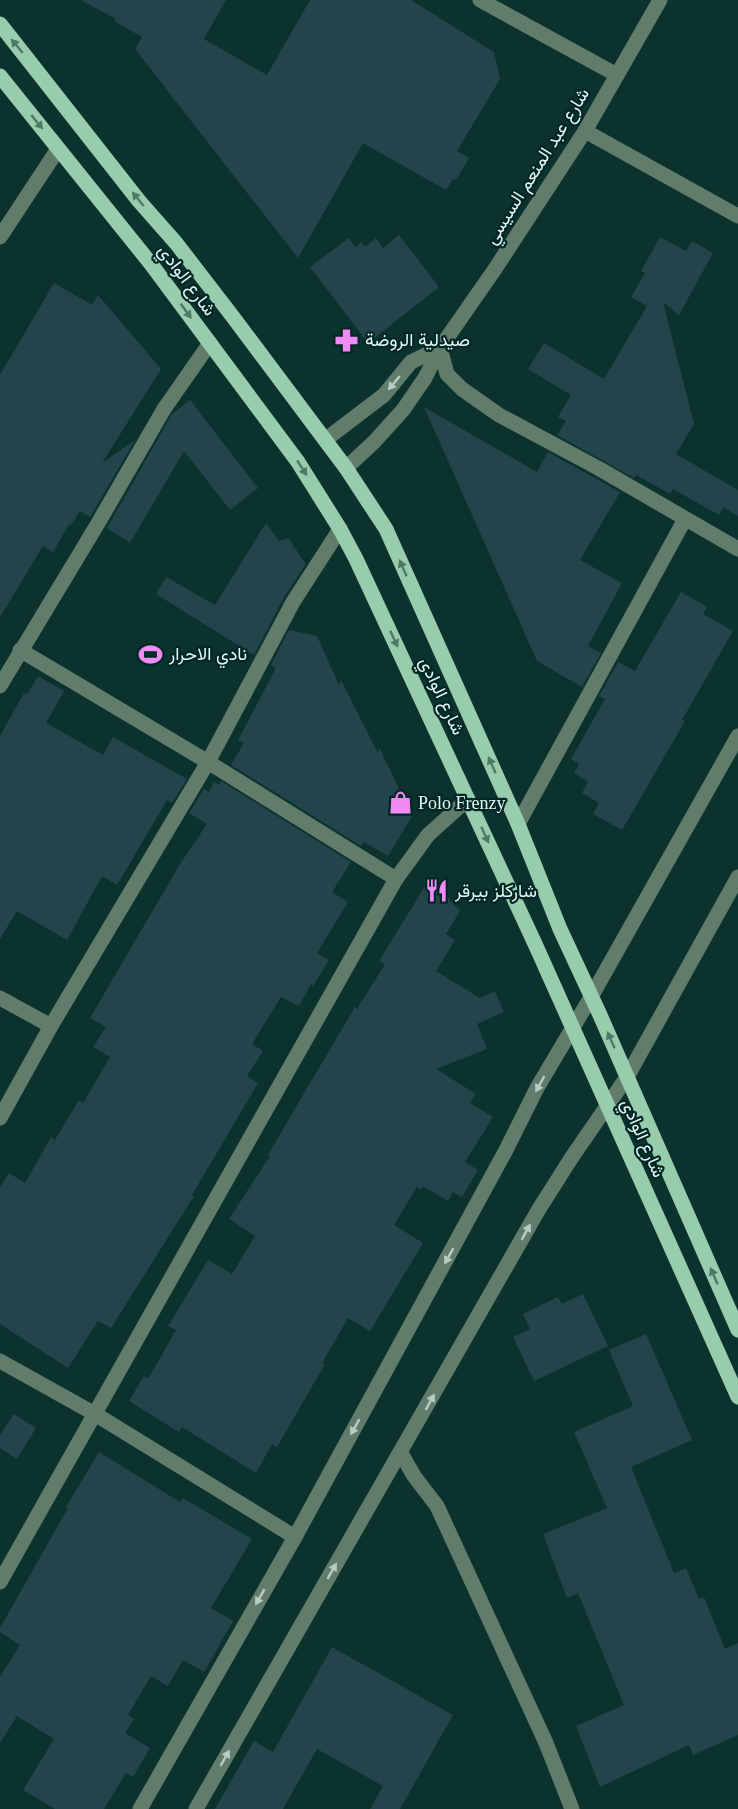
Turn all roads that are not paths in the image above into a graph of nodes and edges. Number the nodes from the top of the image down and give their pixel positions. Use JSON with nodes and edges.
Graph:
{"nodes":[{"id":1,"x":480,"y":0,"type":"edge"},
{"id":2,"x":660,"y":0,"type":"edge"},
{"id":3,"x":0,"y":24,"type":"edge"},
{"id":4,"x":617,"y":75,"type":"junction"},
{"id":5,"x":0,"y":76,"type":"edge"},
{"id":6,"x":585,"y":131,"type":"junction"},
{"id":7,"x":58,"y":149,"type":"junction"},
{"id":8,"x":738,"y":216,"type":"edge"},
{"id":9,"x":0,"y":237,"type":"edge"},
{"id":10,"x":210,"y":343,"type":"junction"},
{"id":11,"x":440,"y":348,"type":"junction"},
{"id":12,"x":325,"y":440,"type":"junction"},
{"id":13,"x":346,"y":468,"type":"junction"},
{"id":14,"x":685,"y":519,"type":"junction"},
{"id":15,"x":340,"y":529,"type":"junction"},
{"id":16,"x":738,"y":549,"type":"edge"},
{"id":17,"x":20,"y":650,"type":"junction"},
{"id":18,"x":0,"y":686,"type":"edge"},
{"id":19,"x":738,"y":736,"type":"edge"},
{"id":20,"x":208,"y":762,"type":"junction"},
{"id":21,"x":468,"y":799,"type":"junction"},
{"id":22,"x":518,"y":824,"type":"junction"},
{"id":23,"x":738,"y":877,"type":"edge"},
{"id":24,"x":396,"y":879,"type":"junction"},
{"id":25,"x":591,"y":997,"type":"junction"},
{"id":26,"x":0,"y":998,"type":"edge"},
{"id":27,"x":51,"y":1026,"type":"junction"},
{"id":28,"x":572,"y":1029,"type":"junction"},
{"id":29,"x":627,"y":1077,"type":"junction"},
{"id":30,"x":607,"y":1105,"type":"junction"},
{"id":31,"x":0,"y":1118,"type":"edge"},
{"id":32,"x":738,"y":1330,"type":"edge"},
{"id":33,"x":0,"y":1361,"type":"edge"},
{"id":34,"x":738,"y":1397,"type":"edge"},
{"id":35,"x":95,"y":1414,"type":"junction"},
{"id":36,"x":401,"y":1453,"type":"junction"},
{"id":37,"x":295,"y":1537,"type":"junction"},
{"id":38,"x":0,"y":1582,"type":"edge"},
{"id":39,"x":140,"y":1809,"type":"edge"},
{"id":40,"x":196,"y":1809,"type":"edge"},
{"id":41,"x":572,"y":1809,"type":"edge"}],
"edges":[{"from":1,"to":4,"type":"street"},
{"from":2,"to":4,"type":"street","name":"شارع عبد المنعم السيسي"},
{"from":12,"to":3,"type":"main road","name":"شارع الوادي","one_way":true},
{"from":4,"to":6,"type":"street","name":"شارع عبد المنعم السيسي"},
{"from":5,"to":7,"type":"main road","name":"شارع الوادي","one_way":true},
{"from":6,"to":8,"type":"street"},
{"from":6,"to":11,"type":"street","name":"شارع عبد المنعم السيسي"},
{"from":7,"to":9,"type":"street"},
{"from":7,"to":10,"type":"main road","name":"شارع الوادي","one_way":true},
{"from":10,"to":15,"type":"main road","name":"شارع الوادي","one_way":true},
{"from":10,"to":17,"type":"street"},
{"from":11,"to":12,"type":"street","name":"شارع عبد المنعم السيسي","one_way":true},
{"from":11,"to":13,"type":"street","name":"شارع عبد المنعم السيسي"},
{"from":11,"to":14,"type":"street"},
{"from":12,"to":13,"type":"main road","name":"شارع الوادي"},
{"from":22,"to":13,"type":"main road","name":"شارع الوادي","one_way":true},
{"from":14,"to":16,"type":"street"},
{"from":14,"to":22,"type":"street"},
{"from":15,"to":20,"type":"street"},
{"from":15,"to":21,"type":"main road","name":"شارع الوادي","one_way":true},
{"from":17,"to":18,"type":"street"},
{"from":17,"to":20,"type":"street"},
{"from":19,"to":25,"type":"street"},
{"from":20,"to":24,"type":"street"},
{"from":20,"to":27,"type":"street"},
{"from":21,"to":24,"type":"street"},
{"from":21,"to":28,"type":"main road","name":"شارع الوادي","one_way":true},
{"from":22,"to":25,"type":"main road","name":"شارع الوادي"},
{"from":23,"to":29,"type":"street"},
{"from":24,"to":35,"type":"street"},
{"from":25,"to":28,"type":"street"},
{"from":29,"to":25,"type":"main road","name":"شارع الوادي","one_way":true},
{"from":26,"to":27,"type":"street"},
{"from":27,"to":31,"type":"street"},
{"from":28,"to":30,"type":"main road","name":"شارع الوادي"},
{"from":28,"to":37,"type":"street","one_way":true},
{"from":29,"to":30,"type":"street"},
{"from":32,"to":29,"type":"main road","name":"شارع الوادي","one_way":true},
{"from":30,"to":34,"type":"main road","name":"شارع الوادي"},
{"from":36,"to":30,"type":"street","one_way":true},
{"from":33,"to":35,"type":"street"},
{"from":35,"to":37,"type":"street"},
{"from":35,"to":38,"type":"street"},
{"from":40,"to":36,"type":"street","one_way":true},
{"from":36,"to":41,"type":"street"},
{"from":37,"to":39,"type":"street","one_way":true}]}
